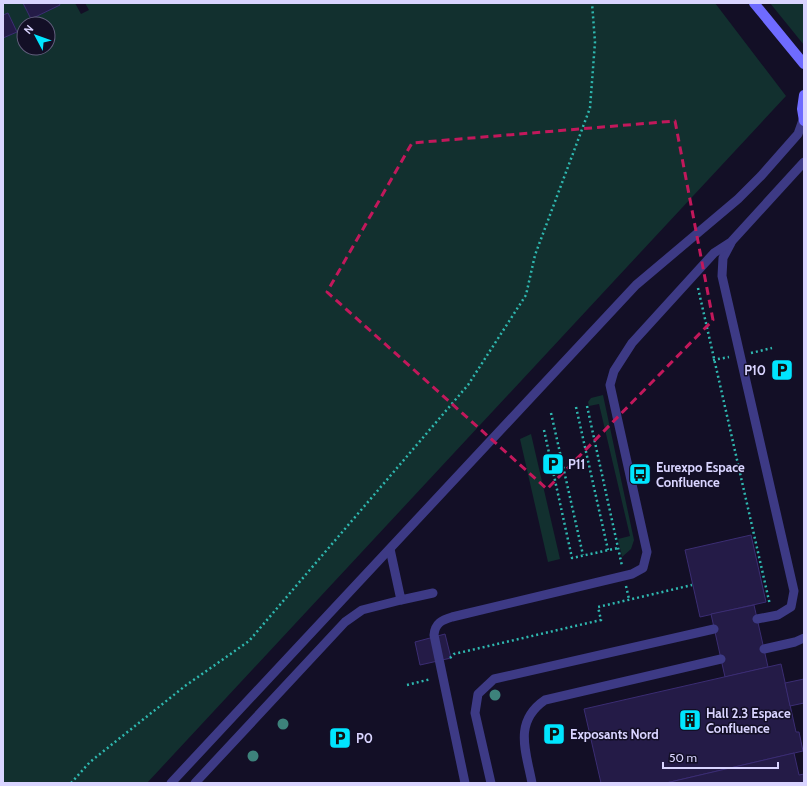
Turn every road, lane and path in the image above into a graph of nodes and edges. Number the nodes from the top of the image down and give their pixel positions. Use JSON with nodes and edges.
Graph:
{"nodes":[{"id":1,"x":592,"y":3,"type":"edge"},
{"id":2,"x":754,"y":3,"type":"edge"},
{"id":3,"x":804,"y":64,"type":"edge"},
{"id":4,"x":804,"y":95,"type":"edge"},
{"id":5,"x":804,"y":121,"type":"edge"},
{"id":6,"x":804,"y":162,"type":"edge"},
{"id":7,"x":731,"y":242,"type":"junction"},
{"id":8,"x":695,"y":274,"type":"junction"},
{"id":9,"x":587,"y":406,"type":"dead end"},
{"id":10,"x":576,"y":408,"type":"dead end"},
{"id":11,"x":551,"y":413,"type":"dead end"},
{"id":12,"x":544,"y":430,"type":"dead end"},
{"id":13,"x":618,"y":548,"type":"junction"},
{"id":14,"x":390,"y":549,"type":"junction"},
{"id":15,"x":608,"y":550,"type":"junction"},
{"id":16,"x":582,"y":555,"type":"junction"},
{"id":17,"x":624,"y":576,"type":"junction"},
{"id":18,"x":692,"y":585,"type":"dead end"},
{"id":19,"x":433,"y":593,"type":"dead end"},
{"id":20,"x":401,"y":600,"type":"junction"},
{"id":21,"x":629,"y":600,"type":"junction"},
{"id":22,"x":773,"y":616,"type":"junction"},
{"id":23,"x":757,"y":619,"type":"dead end"},
{"id":24,"x":714,"y":629,"type":"dead end"},
{"id":25,"x":804,"y":638,"type":"edge"},
{"id":26,"x":764,"y":649,"type":"dead end"},
{"id":27,"x":721,"y":659,"type":"dead end"},
{"id":28,"x":443,"y":676,"type":"junction"},
{"id":29,"x":406,"y":685,"type":"dead end"},
{"id":30,"x":71,"y":783,"type":"edge"},
{"id":31,"x":171,"y":783,"type":"edge"},
{"id":32,"x":195,"y":783,"type":"edge"},
{"id":33,"x":466,"y":783,"type":"edge"},
{"id":34,"x":491,"y":783,"type":"edge"},
{"id":35,"x":532,"y":783,"type":"edge"}],
"edges":[{"from":1,"to":30,"type":"path"},
{"from":2,"to":3,"type":"street"},
{"from":4,"to":5,"type":"street"},
{"from":5,"to":14,"type":"lane"},
{"from":6,"to":7,"type":"lane"},
{"from":7,"to":8,"type":"lane"},
{"from":7,"to":22,"type":"lane"},
{"from":8,"to":17,"type":"lane"},
{"from":8,"to":22,"type":"path"},
{"from":9,"to":13,"type":"path"},
{"from":10,"to":15,"type":"path"},
{"from":11,"to":16,"type":"path"},
{"from":12,"to":16,"type":"path"},
{"from":13,"to":15,"type":"path"},
{"from":13,"to":17,"type":"path"},
{"from":14,"to":20,"type":"lane"},
{"from":14,"to":31,"type":"lane"},
{"from":15,"to":16,"type":"path"},
{"from":17,"to":21,"type":"path"},
{"from":17,"to":28,"type":"lane"},
{"from":18,"to":21,"type":"path"},
{"from":19,"to":20,"type":"lane"},
{"from":20,"to":32,"type":"lane"},
{"from":21,"to":28,"type":"path"},
{"from":22,"to":23,"type":"lane"},
{"from":24,"to":34,"type":"lane"},
{"from":25,"to":26,"type":"lane"},
{"from":27,"to":35,"type":"lane"},
{"from":28,"to":29,"type":"path"},
{"from":28,"to":33,"type":"lane"}]}
